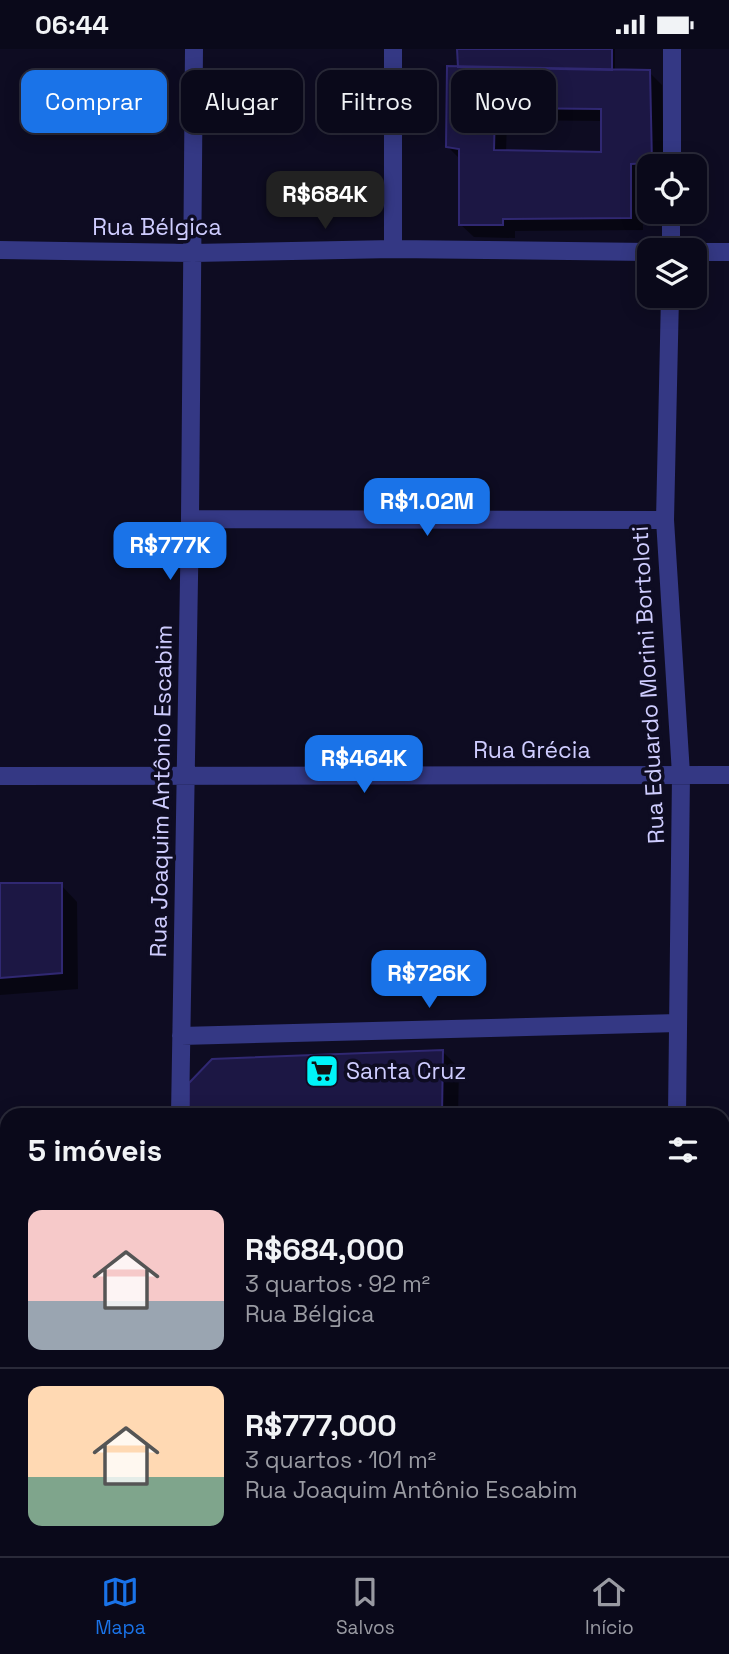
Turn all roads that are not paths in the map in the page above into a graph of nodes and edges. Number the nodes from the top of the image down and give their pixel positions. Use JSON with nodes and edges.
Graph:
{"nodes":[{"id":1,"x":194,"y":49,"type":"edge"},
{"id":2,"x":393,"y":49,"type":"edge"},
{"id":3,"x":672,"y":49,"type":"edge"},
{"id":4,"x":671,"y":154,"type":"edge"},
{"id":5,"x":393,"y":249,"type":"junction"},
{"id":6,"x":0,"y":250,"type":"edge"},
{"id":7,"x":637,"y":252,"type":"edge"},
{"id":8,"x":193,"y":253,"type":"junction"},
{"id":9,"x":707,"y":253,"type":"edge"},
{"id":10,"x":729,"y":253,"type":"edge"},
{"id":11,"x":670,"y":308,"type":"edge"},
{"id":12,"x":190,"y":519,"type":"junction"},
{"id":13,"x":665,"y":520,"type":"junction"},
{"id":14,"x":681,"y":774,"type":"junction"},
{"id":15,"x":729,"y":775,"type":"edge"},
{"id":16,"x":0,"y":776,"type":"edge"},
{"id":17,"x":187,"y":777,"type":"junction"},
{"id":18,"x":678,"y":1023,"type":"junction"},
{"id":19,"x":181,"y":1036,"type":"junction"},
{"id":20,"x":180,"y":1108,"type":"edge"},
{"id":21,"x":677,"y":1108,"type":"edge"}],
"edges":[{"from":1,"to":8,"type":"street","name":"Rua Joaquim Antônio Escabim"},
{"from":2,"to":5,"type":"street"},
{"from":3,"to":4,"type":"street"},
{"from":5,"to":7,"type":"street","name":"Rua Bélgica"},
{"from":5,"to":8,"type":"street","name":"Rua Bélgica"},
{"from":6,"to":8,"type":"street","name":"Rua Bélgica"},
{"from":8,"to":12,"type":"street","name":"Rua Joaquim Antônio Escabim"},
{"from":9,"to":10,"type":"street"},
{"from":11,"to":13,"type":"street","name":"Rua Eduardo Morini Bortoloti"},
{"from":12,"to":13,"type":"street"},
{"from":12,"to":17,"type":"street","name":"Rua Joaquim Antônio Escabim"},
{"from":13,"to":14,"type":"street","name":"Rua Eduardo Morini Bortoloti"},
{"from":14,"to":15,"type":"street","name":"Rua Grécia"},
{"from":14,"to":17,"type":"street","name":"Rua Grécia"},
{"from":14,"to":18,"type":"street","name":"Rua Eduardo Morini Bortoloti"},
{"from":16,"to":17,"type":"street","name":"Rua Grécia"},
{"from":17,"to":19,"type":"street","name":"Rua Joaquim Antônio Escabim"},
{"from":18,"to":19,"type":"street"},
{"from":18,"to":21,"type":"street","name":"Rua Eduardo Morini Bortoloti"},
{"from":19,"to":20,"type":"street","name":"Rua Joaquim Antônio Escabim"}]}
